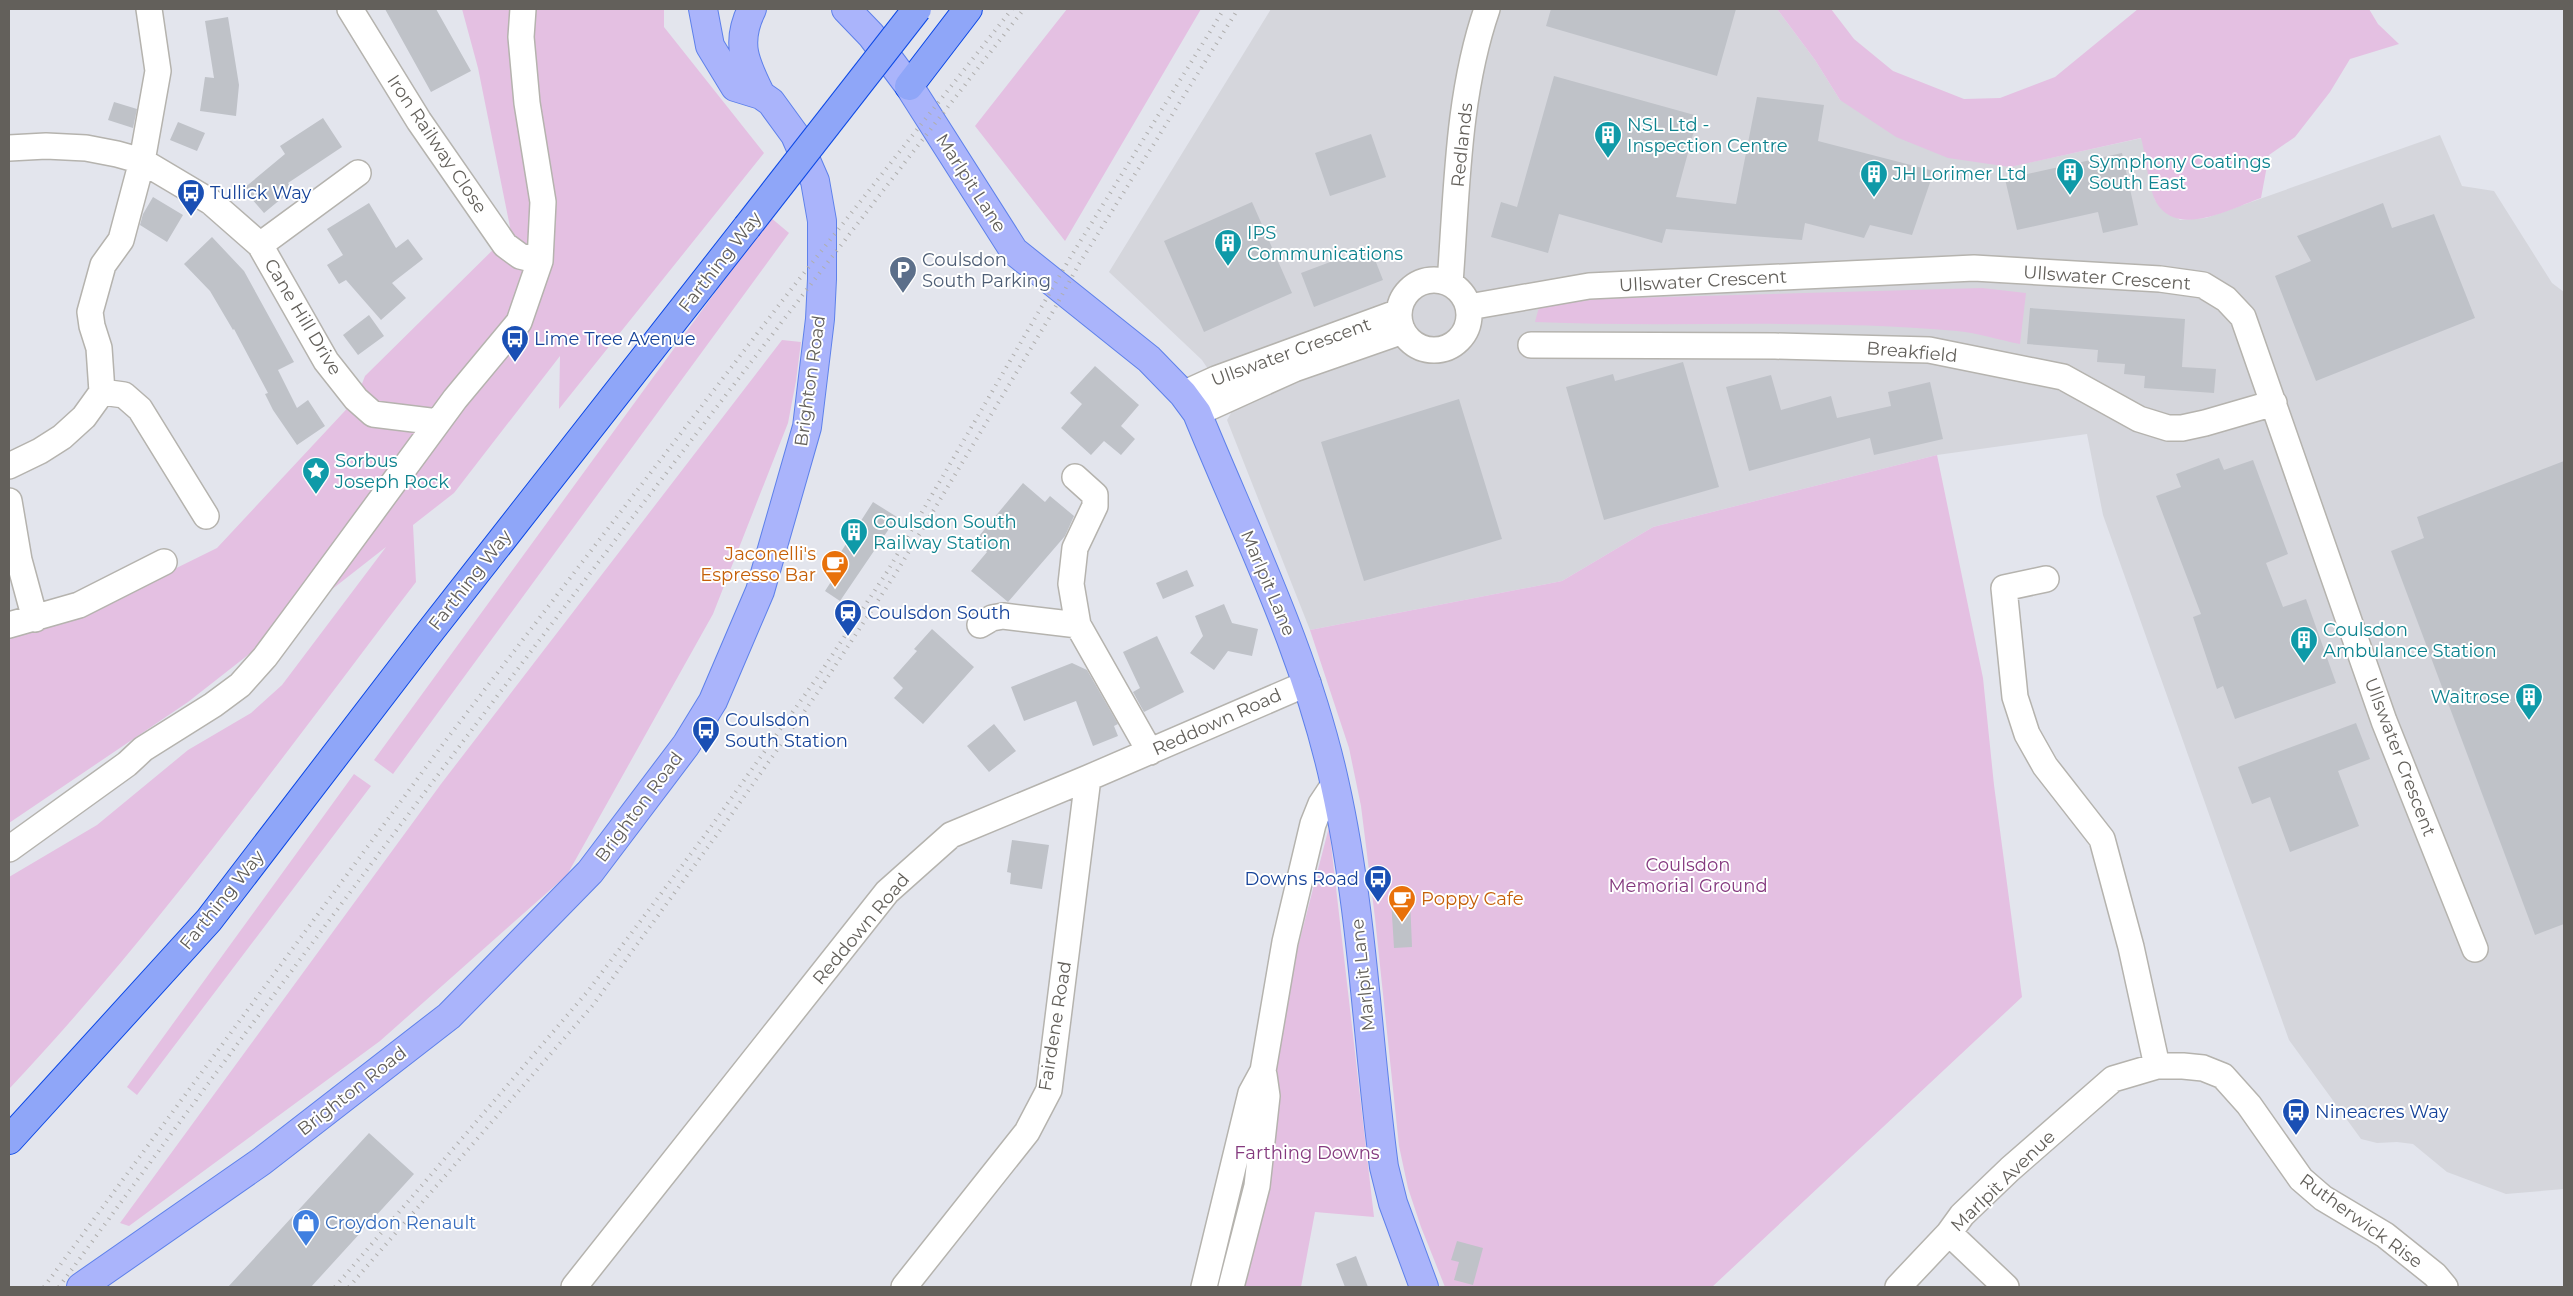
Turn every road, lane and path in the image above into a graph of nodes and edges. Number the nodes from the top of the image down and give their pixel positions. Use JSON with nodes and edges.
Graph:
{"nodes":[{"id":1,"x":149,"y":9,"type":"edge"},
{"id":2,"x":350,"y":9,"type":"edge"},
{"id":3,"x":522,"y":9,"type":"edge"},
{"id":4,"x":703,"y":9,"type":"edge"},
{"id":5,"x":752,"y":9,"type":"edge"},
{"id":6,"x":846,"y":9,"type":"edge"},
{"id":7,"x":918,"y":9,"type":"edge"},
{"id":8,"x":968,"y":9,"type":"edge"},
{"id":9,"x":1488,"y":9,"type":"edge"},
{"id":10,"x":909,"y":86,"type":"junction"},
{"id":11,"x":761,"y":95,"type":"junction"},
{"id":12,"x":9,"y":148,"type":"edge"},
{"id":13,"x":142,"y":161,"type":"junction"},
{"id":14,"x":358,"y":173,"type":"dead end"},
{"id":15,"x":260,"y":245,"type":"junction"},
{"id":16,"x":540,"y":261,"type":"junction"},
{"id":17,"x":1450,"y":283,"type":"junction"},
{"id":18,"x":1469,"y":307,"type":"junction"},
{"id":19,"x":1401,"y":322,"type":"junction"},
{"id":20,"x":1531,"y":345,"type":"dead end"},
{"id":21,"x":102,"y":392,"type":"junction"},
{"id":22,"x":2274,"y":403,"type":"junction"},
{"id":23,"x":1190,"y":404,"type":"junction"},
{"id":24,"x":438,"y":422,"type":"junction"},
{"id":25,"x":9,"y":466,"type":"edge"},
{"id":26,"x":1075,"y":477,"type":"dead end"},
{"id":27,"x":9,"y":501,"type":"edge"},
{"id":28,"x":206,"y":516,"type":"dead end"},
{"id":29,"x":164,"y":562,"type":"dead end"},
{"id":30,"x":2046,"y":579,"type":"dead end"},
{"id":31,"x":35,"y":619,"type":"junction"},
{"id":32,"x":9,"y":625,"type":"edge"},
{"id":33,"x":980,"y":625,"type":"dead end"},
{"id":34,"x":1078,"y":625,"type":"junction"},
{"id":35,"x":1308,"y":683,"type":"junction"},
{"id":36,"x":1150,"y":752,"type":"junction"},
{"id":37,"x":1088,"y":778,"type":"junction"},
{"id":38,"x":1335,"y":784,"type":"junction"},
{"id":39,"x":9,"y":849,"type":"edge"},
{"id":40,"x":2475,"y":949,"type":"dead end"},
{"id":41,"x":2157,"y":1066,"type":"junction"},
{"id":42,"x":1263,"y":1070,"type":"junction"},
{"id":43,"x":2113,"y":1079,"type":"joint"},
{"id":44,"x":9,"y":1140,"type":"edge"},
{"id":45,"x":1949,"y":1233,"type":"junction"},
{"id":46,"x":81,"y":1287,"type":"edge"},
{"id":47,"x":574,"y":1287,"type":"edge"},
{"id":48,"x":904,"y":1287,"type":"edge"},
{"id":49,"x":1204,"y":1287,"type":"edge"},
{"id":50,"x":1231,"y":1287,"type":"edge"},
{"id":51,"x":1424,"y":1287,"type":"edge"},
{"id":52,"x":1898,"y":1287,"type":"edge"},
{"id":53,"x":2006,"y":1287,"type":"edge"},
{"id":54,"x":2445,"y":1287,"type":"edge"}],
"edges":[{"from":1,"to":13,"type":"street"},
{"from":2,"to":16,"type":"street","name":"Iron Railway Close"},
{"from":3,"to":16,"type":"street"},
{"from":4,"to":11,"type":"main road","name":"Brighton Road"},
{"from":5,"to":11,"type":"main road","name":"Brighton Road"},
{"from":6,"to":10,"type":"main road","name":"Marlpit Lane"},
{"from":7,"to":44,"type":"highway","name":"Farthing Way","bridge":true},
{"from":8,"to":10,"type":"highway"},
{"from":9,"to":17,"type":"street","name":"Redlands"},
{"from":10,"to":23,"type":"main road","name":"Marlpit Lane"},
{"from":11,"to":46,"type":"main road","name":"Brighton Road"},
{"from":12,"to":13,"type":"street","name":"Cane Hill Drive"},
{"from":13,"to":15,"type":"street","name":"Cane Hill Drive"},
{"from":13,"to":21,"type":"street"},
{"from":14,"to":15,"type":"street"},
{"from":15,"to":24,"type":"street","name":"Cane Hill Drive"},
{"from":16,"to":24,"type":"street"},
{"from":17,"to":18,"type":"street"},
{"from":17,"to":19,"type":"street"},
{"from":18,"to":19,"type":"street"},
{"from":18,"to":22,"type":"street","name":"Ullswater Crescent"},
{"from":19,"to":23,"type":"street","name":"Ullswater Crescent"},
{"from":20,"to":22,"type":"street","name":"Breakfield"},
{"from":21,"to":25,"type":"street"},
{"from":21,"to":28,"type":"street"},
{"from":22,"to":40,"type":"street","name":"Ullswater Crescent"},
{"from":23,"to":35,"type":"main road","name":"Marlpit Lane"},
{"from":24,"to":39,"type":"street"},
{"from":26,"to":34,"type":"street"},
{"from":27,"to":31,"type":"street"},
{"from":29,"to":31,"type":"street"},
{"from":30,"to":41,"type":"street"},
{"from":31,"to":32,"type":"street"},
{"from":33,"to":34,"type":"street"},
{"from":34,"to":36,"type":"street"},
{"from":35,"to":36,"type":"street","name":"Reddown Road"},
{"from":35,"to":38,"type":"main road","name":"Marlpit Lane"},
{"from":36,"to":37,"type":"street","name":"Reddown Road"},
{"from":37,"to":47,"type":"street","name":"Reddown Road"},
{"from":37,"to":48,"type":"street","name":"Fairdene Road"},
{"from":38,"to":42,"type":"street"},
{"from":38,"to":51,"type":"main road","name":"Marlpit Lane"},
{"from":41,"to":43,"type":"street","name":"Rutherwick Rise"},
{"from":41,"to":54,"type":"street","name":"Rutherwick Rise"},
{"from":42,"to":49,"type":"street"},
{"from":42,"to":50,"type":"street"},
{"from":43,"to":45,"type":"street","name":"Marlpit Avenue"},
{"from":45,"to":52,"type":"street","name":"Marlpit Avenue"},
{"from":45,"to":53,"type":"street"}]}
